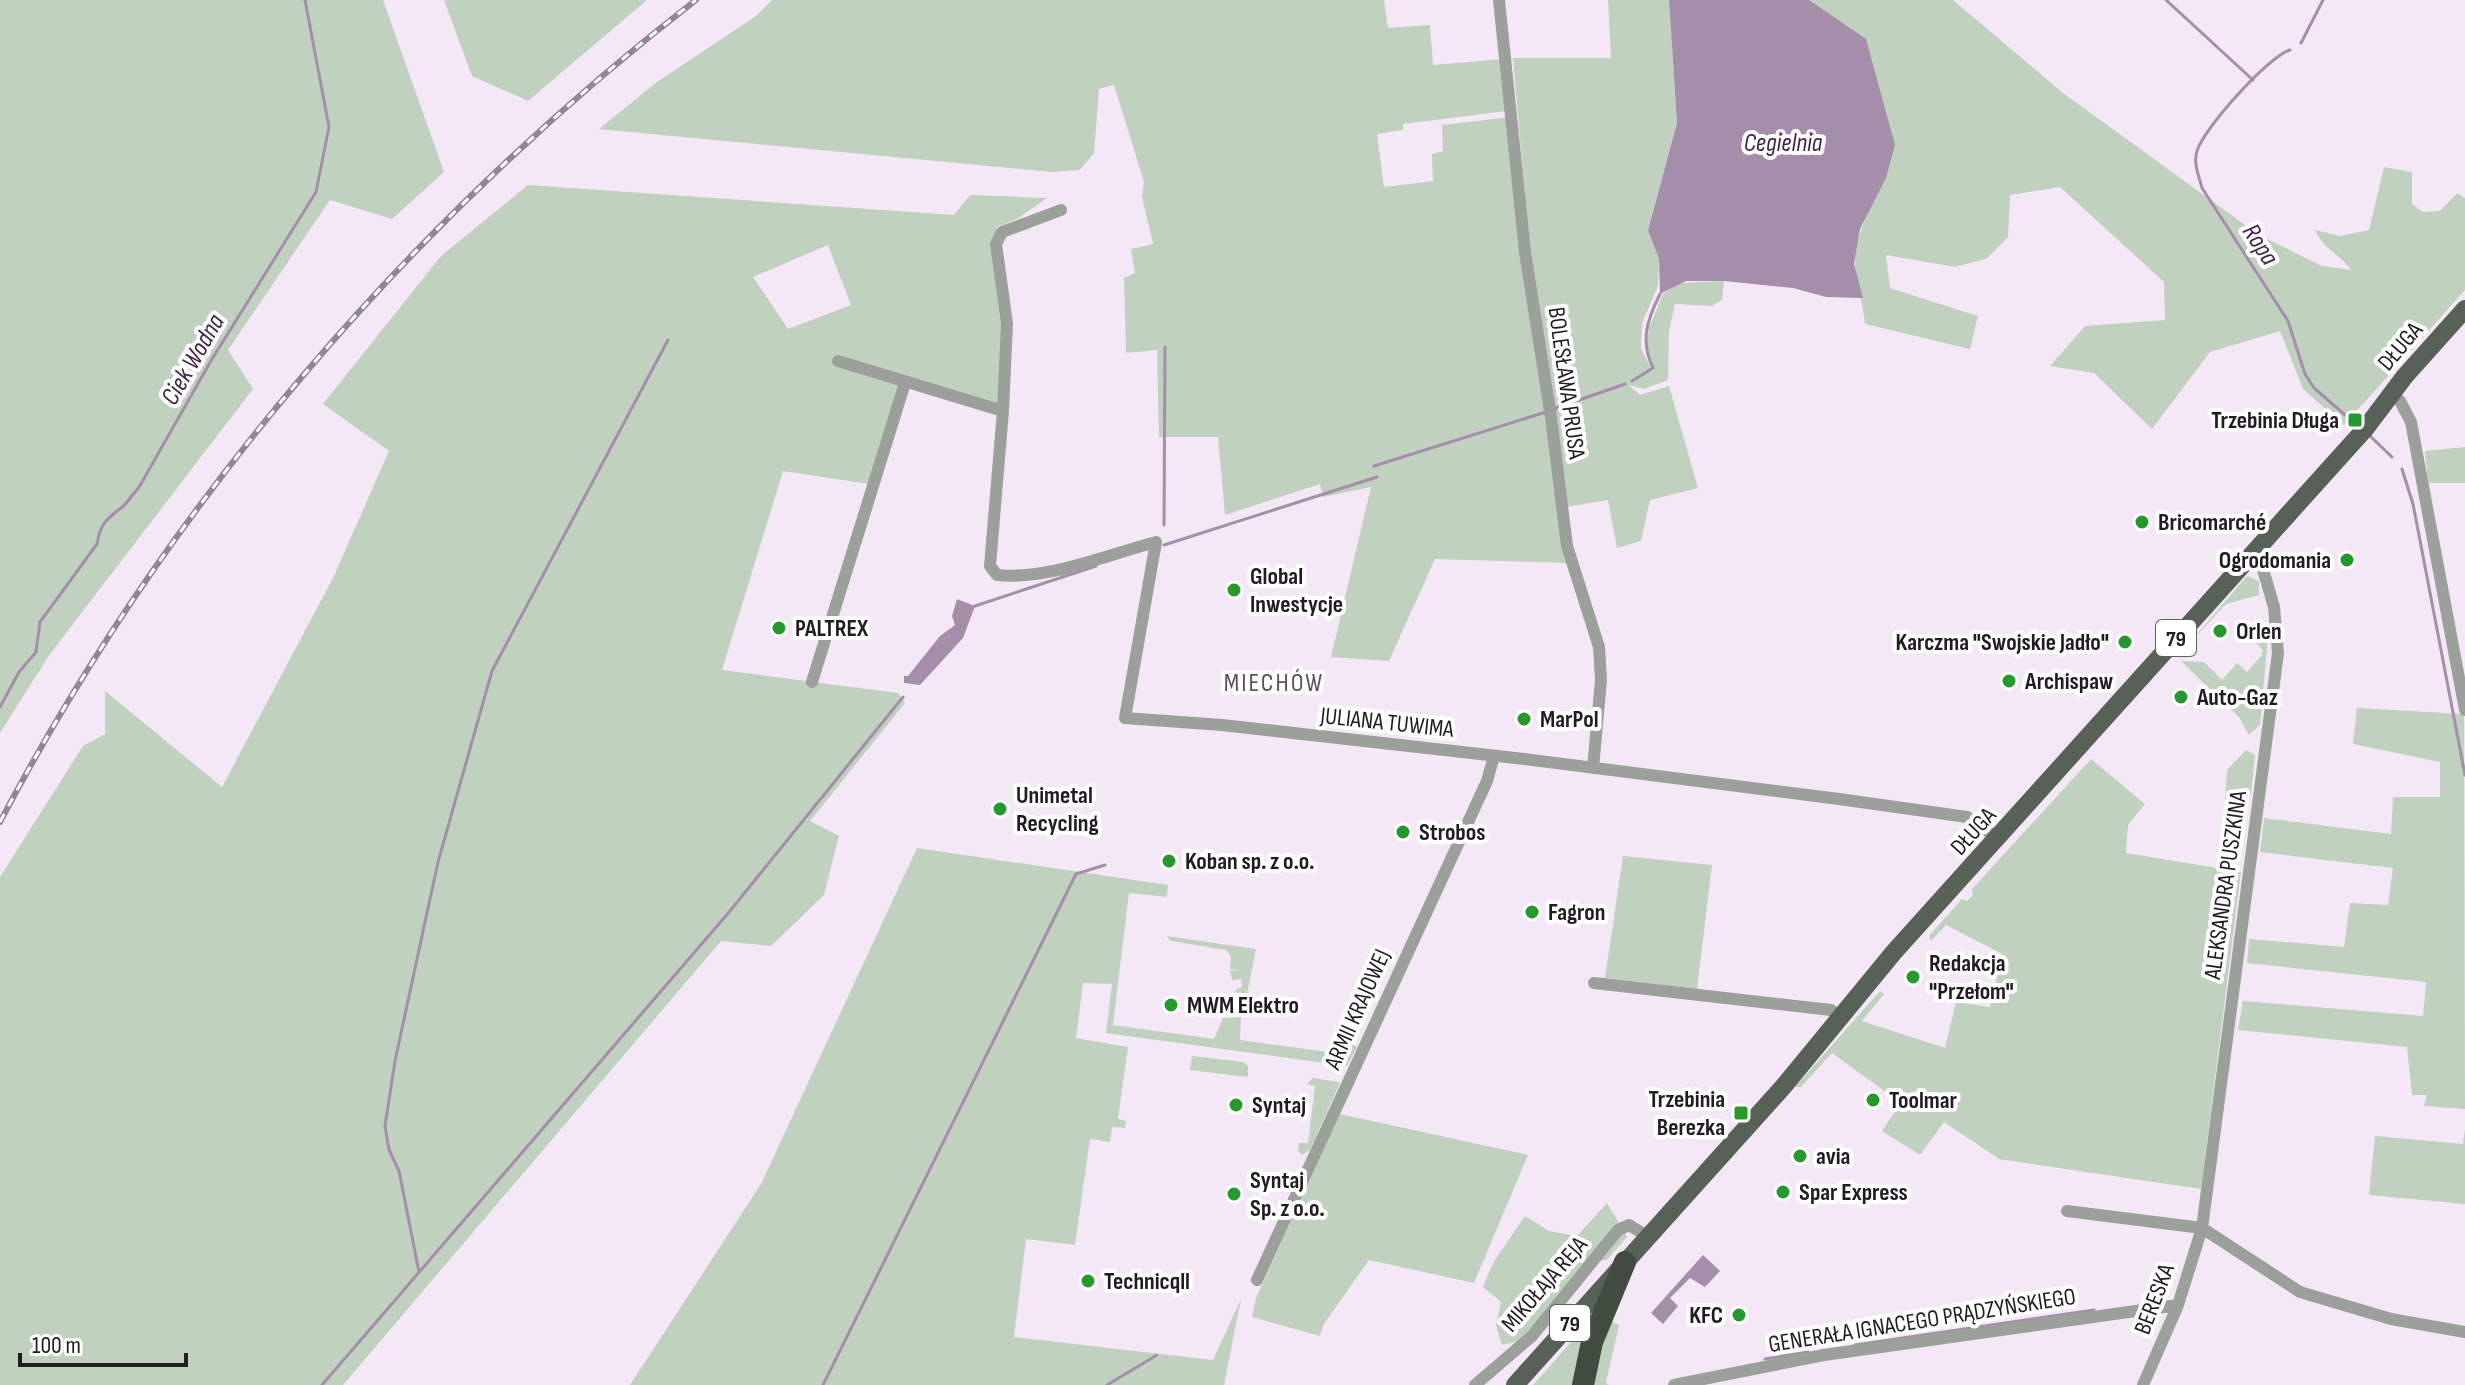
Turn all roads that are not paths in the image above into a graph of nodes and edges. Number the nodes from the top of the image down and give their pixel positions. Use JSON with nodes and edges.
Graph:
{"nodes":[{"id":1,"x":1499,"y":0,"type":"edge"},
{"id":2,"x":1061,"y":210,"type":"dead end"},
{"id":3,"x":2465,"y":309,"type":"edge"},
{"id":4,"x":838,"y":361,"type":"dead end"},
{"id":5,"x":905,"y":383,"type":"junction"},
{"id":6,"x":2392,"y":394,"type":"junction"},
{"id":7,"x":1003,"y":411,"type":"junction"},
{"id":8,"x":2251,"y":553,"type":"junction"},
{"id":9,"x":812,"y":682,"type":"dead end"},
{"id":10,"x":2465,"y":710,"type":"edge"},
{"id":11,"x":1494,"y":756,"type":"junction"},
{"id":12,"x":1593,"y":768,"type":"junction"},
{"id":13,"x":1999,"y":839,"type":"junction"},
{"id":14,"x":1594,"y":983,"type":"dead end"},
{"id":15,"x":1841,"y":1017,"type":"junction"},
{"id":16,"x":2067,"y":1211,"type":"dead end"},
{"id":17,"x":2202,"y":1228,"type":"junction"},
{"id":18,"x":1647,"y":1236,"type":"junction"},
{"id":19,"x":1625,"y":1262,"type":"junction"},
{"id":20,"x":1257,"y":1280,"type":"dead end"},
{"id":21,"x":2178,"y":1305,"type":"junction"},
{"id":22,"x":2465,"y":1332,"type":"edge"},
{"id":23,"x":1475,"y":1385,"type":"edge"},
{"id":24,"x":1515,"y":1385,"type":"edge"},
{"id":25,"x":1583,"y":1385,"type":"edge"},
{"id":26,"x":1674,"y":1385,"type":"edge"},
{"id":27,"x":2143,"y":1385,"type":"edge"}],
"edges":[{"from":1,"to":12,"type":"street","name":"BOLESŁAWA PRUSA"},
{"from":2,"to":7,"type":"street","name":"JULIANA TUWIMA"},
{"from":3,"to":6,"type":"main road","name":"DŁUGA","number":"79"},
{"from":4,"to":5,"type":"street"},
{"from":5,"to":7,"type":"street"},
{"from":5,"to":9,"type":"street"},
{"from":6,"to":8,"type":"main road","name":"DŁUGA","number":"79"},
{"from":6,"to":10,"type":"street"},
{"from":7,"to":11,"type":"street","name":"JULIANA TUWIMA"},
{"from":8,"to":13,"type":"main road","name":"DŁUGA","number":"79"},
{"from":8,"to":17,"type":"street","name":"ALEKSANDRA PUSZKINA"},
{"from":11,"to":12,"type":"street","name":"JULIANA TUWIMA"},
{"from":11,"to":20,"type":"street","name":"ARMII KRAJOWEJ"},
{"from":12,"to":13,"type":"street","name":"JULIANA TUWIMA"},
{"from":13,"to":15,"type":"main road","name":"DŁUGA","number":"79"},
{"from":14,"to":15,"type":"street"},
{"from":15,"to":18,"type":"main road","name":"DŁUGA","number":"79"},
{"from":16,"to":17,"type":"street"},
{"from":17,"to":21,"type":"street","name":"BERESKA"},
{"from":17,"to":22,"type":"street"},
{"from":18,"to":19,"type":"main road","name":"DŁUGA","number":"79"},
{"from":18,"to":23,"type":"street","name":"MIKOŁAJA REJA"},
{"from":19,"to":24,"type":"main road","name":"DŁUGA","number":"79"},
{"from":19,"to":25,"type":"highway"},
{"from":21,"to":26,"type":"street","name":"GENERAŁA IGNACEGO PRĄDZYŃSKIEGO"},
{"from":21,"to":27,"type":"street","name":"BERESKA"}]}
